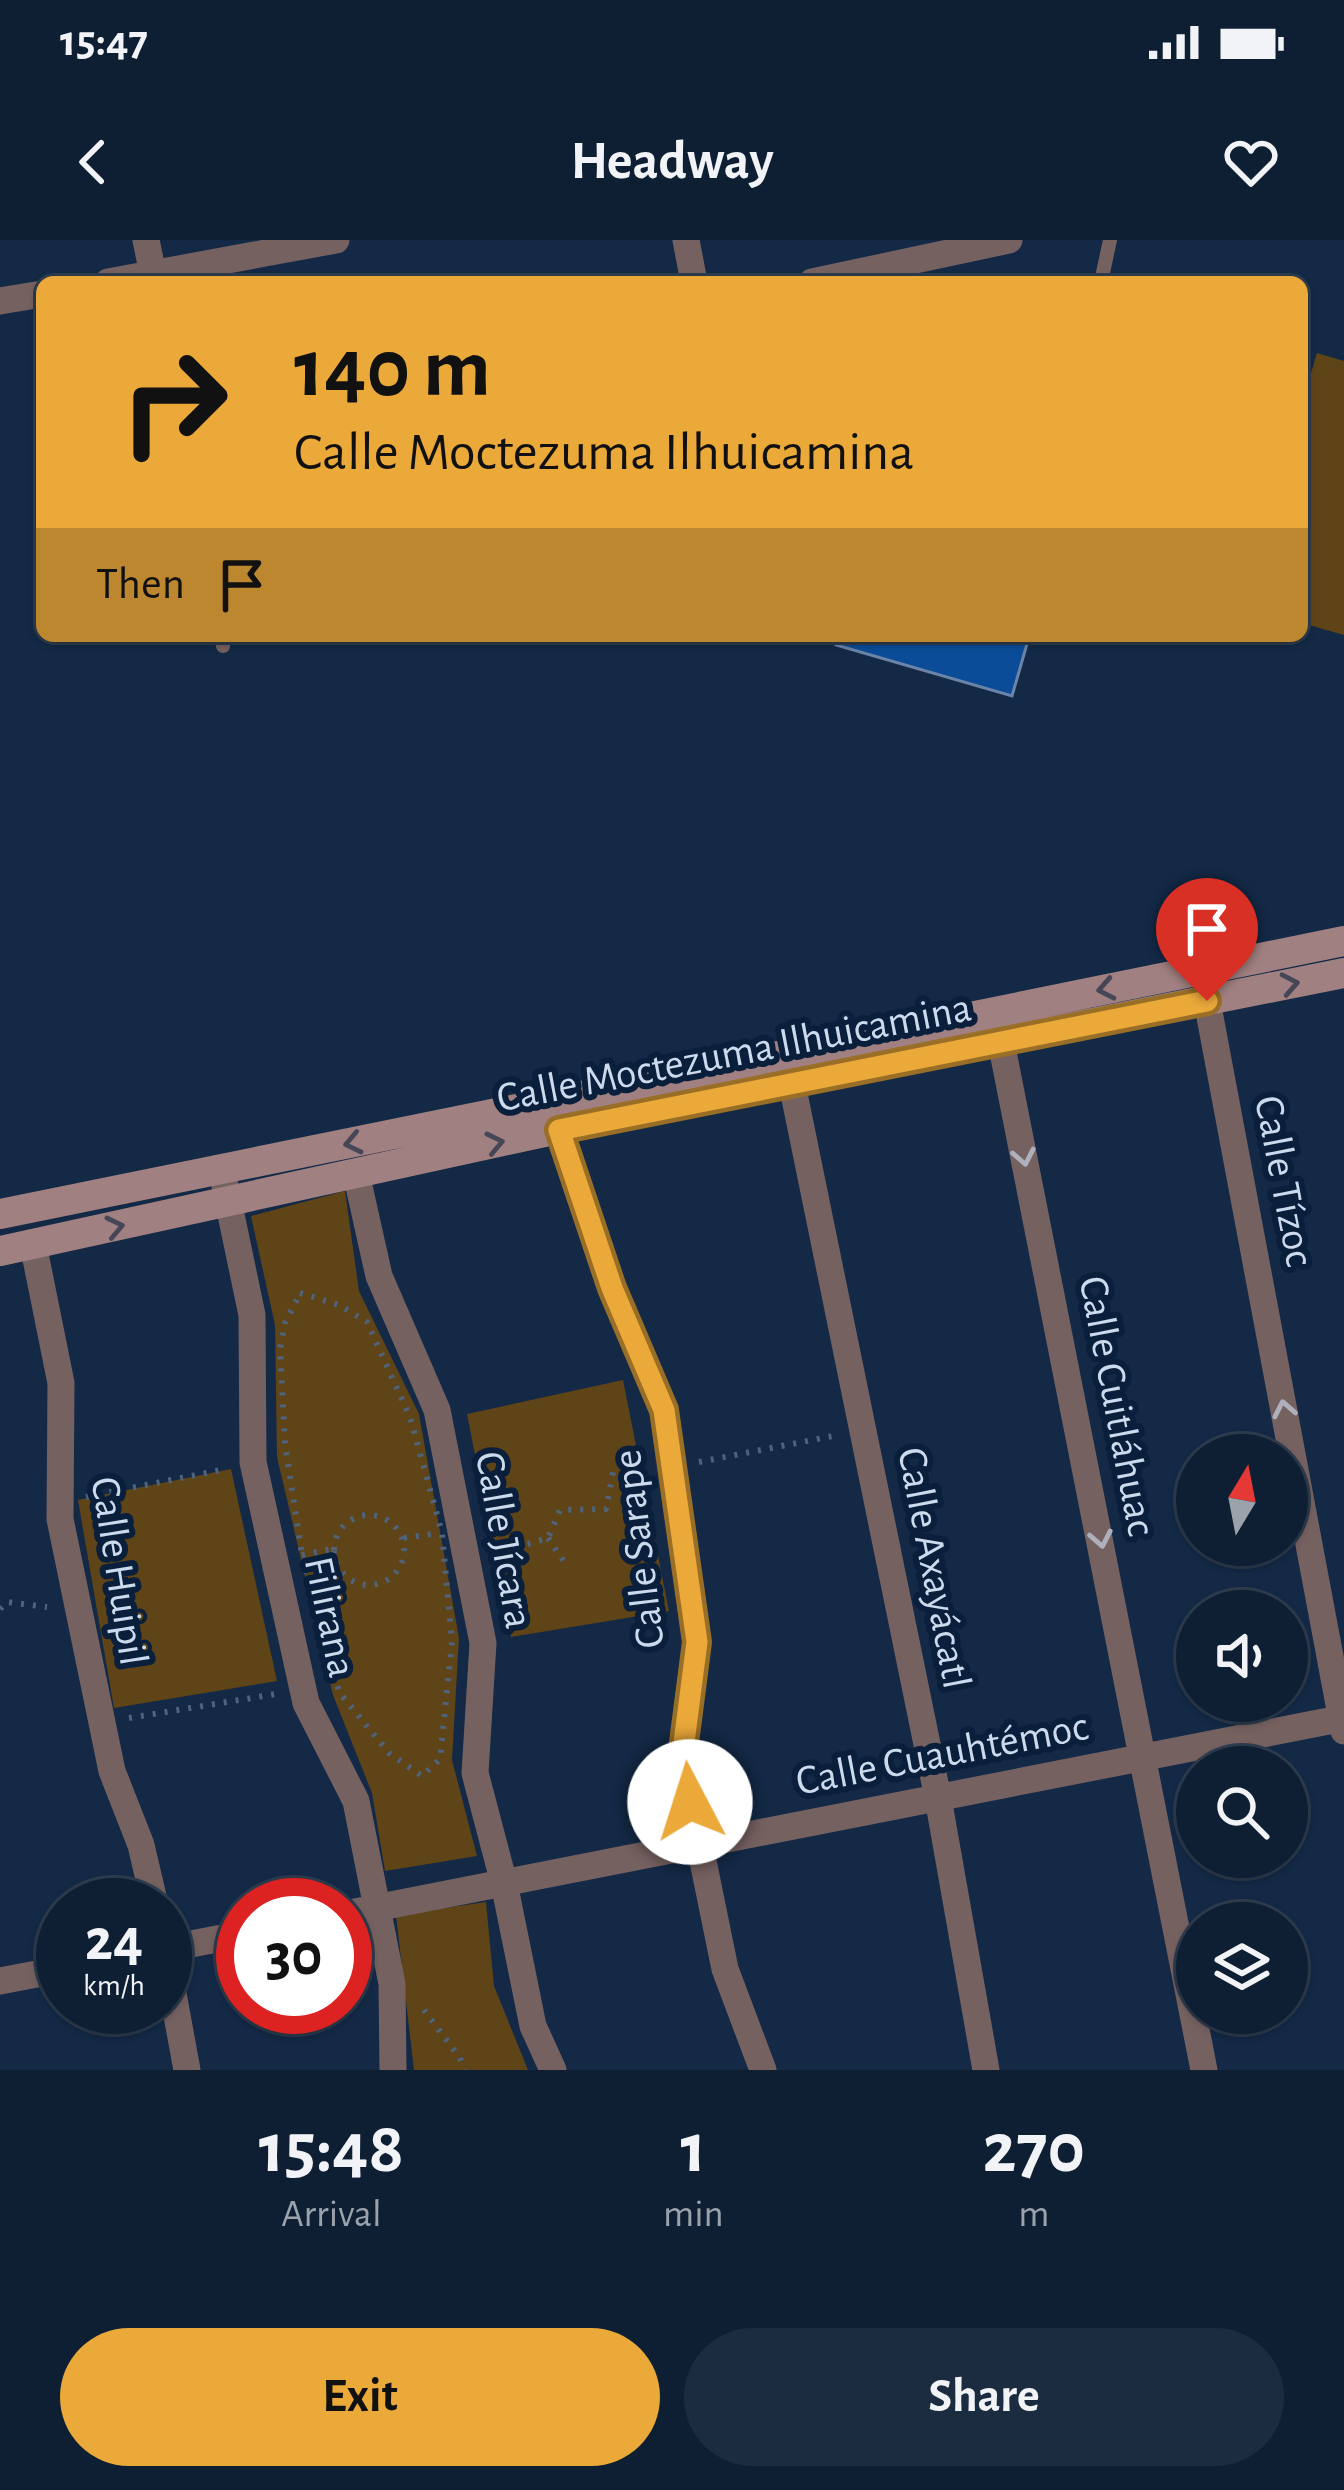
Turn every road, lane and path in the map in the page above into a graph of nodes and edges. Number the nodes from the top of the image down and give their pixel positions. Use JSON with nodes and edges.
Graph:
{"nodes":[{"id":1,"x":146,"y":240,"type":"edge"},
{"id":2,"x":336,"y":240,"type":"edge"},
{"id":3,"x":686,"y":240,"type":"edge"},
{"id":4,"x":1009,"y":240,"type":"edge"},
{"id":5,"x":1110,"y":240,"type":"edge"},
{"id":6,"x":963,"y":244,"type":"edge"},
{"id":7,"x":153,"y":276,"type":"edge"},
{"id":8,"x":163,"y":276,"type":"edge"},
{"id":9,"x":693,"y":276,"type":"edge"},
{"id":10,"x":836,"y":276,"type":"edge"},
{"id":11,"x":1103,"y":276,"type":"edge"},
{"id":12,"x":36,"y":294,"type":"edge"},
{"id":13,"x":0,"y":301,"type":"edge"},
{"id":14,"x":1344,"y":941,"type":"edge"},
{"id":15,"x":1344,"y":973,"type":"edge"},
{"id":16,"x":1207,"y":1001,"type":"junction"},
{"id":17,"x":1001,"y":1042,"type":"junction"},
{"id":18,"x":792,"y":1084,"type":"junction"},
{"id":19,"x":555,"y":1115,"type":"junction"},
{"id":20,"x":221,"y":1171,"type":"junction"},
{"id":21,"x":356,"y":1173,"type":"junction"},
{"id":22,"x":229,"y":1202,"type":"junction"},
{"id":23,"x":0,"y":1214,"type":"edge"},
{"id":24,"x":33,"y":1244,"type":"junction"},
{"id":25,"x":0,"y":1251,"type":"edge"},
{"id":26,"x":863,"y":1430,"type":"junction"},
{"id":27,"x":254,"y":1462,"type":"junction"},
{"id":28,"x":672,"y":1467,"type":"junction"},
{"id":29,"x":60,"y":1503,"type":"junction"},
{"id":30,"x":442,"y":1533,"type":"junction"},
{"id":31,"x":403,"y":1538,"type":"junction"},
{"id":32,"x":548,"y":1538,"type":"junction"},
{"id":33,"x":332,"y":1549,"type":"junction"},
{"id":34,"x":302,"y":1555,"type":"junction"},
{"id":35,"x":466,"y":1562,"type":"junction"},
{"id":36,"x":567,"y":1567,"type":"dead end"},
{"id":37,"x":0,"y":1609,"type":"edge"},
{"id":38,"x":79,"y":1612,"type":"junction"},
{"id":39,"x":303,"y":1691,"type":"junction"},
{"id":40,"x":102,"y":1722,"type":"junction"},
{"id":41,"x":1343,"y":1723,"type":"edge"},
{"id":42,"x":1145,"y":1757,"type":"junction"},
{"id":43,"x":938,"y":1798,"type":"junction"},
{"id":44,"x":697,"y":1845,"type":"junction"},
{"id":45,"x":149,"y":1878,"type":"edge"},
{"id":46,"x":504,"y":1883,"type":"junction"},
{"id":47,"x":376,"y":1908,"type":"junction"},
{"id":48,"x":372,"y":1909,"type":"edge"},
{"id":49,"x":36,"y":1975,"type":"edge"},
{"id":50,"x":392,"y":1981,"type":"junction"},
{"id":51,"x":0,"y":1982,"type":"edge"},
{"id":52,"x":180,"y":2034,"type":"edge"},
{"id":53,"x":187,"y":2070,"type":"edge"},
{"id":54,"x":394,"y":2070,"type":"edge"},
{"id":55,"x":464,"y":2070,"type":"edge"},
{"id":56,"x":553,"y":2070,"type":"edge"},
{"id":57,"x":763,"y":2070,"type":"edge"},
{"id":58,"x":986,"y":2070,"type":"edge"},
{"id":59,"x":1204,"y":2070,"type":"edge"}],
"edges":[{"from":1,"to":7,"type":"street"},
{"from":2,"to":8,"type":"street"},
{"from":3,"to":9,"type":"street"},
{"from":4,"to":6,"type":"street"},
{"from":5,"to":11,"type":"lane"},
{"from":6,"to":10,"type":"street"},
{"from":12,"to":13,"type":"street"},
{"from":14,"to":19,"type":"street","name":"Calle Moctezuma Ilhuicamina","one_way":true},
{"from":16,"to":15,"type":"street","name":"Calle Moctezuma Ilhuicamina","one_way":true},
{"from":16,"to":17,"type":"street","name":"Calle Moctezuma Ilhuicamina"},
{"from":41,"to":16,"type":"street","name":"Calle Tízoc","one_way":true},
{"from":17,"to":18,"type":"street","name":"Calle Moctezuma Ilhuicamina"},
{"from":17,"to":42,"type":"street","name":"Calle Cuitláhuac","one_way":true},
{"from":18,"to":19,"type":"street","name":"Calle Moctezuma Ilhuicamina"},
{"from":18,"to":26,"type":"street","name":"Calle Axayácatl"},
{"from":19,"to":20,"type":"street","name":"Calle Moctezuma Ilhuicamina","one_way":true},
{"from":21,"to":19,"type":"street","name":"Calle Moctezuma Ilhuicamina","one_way":true},
{"from":19,"to":28,"type":"street","name":"Calle Sarape"},
{"from":20,"to":22,"type":"street","name":"Filirana"},
{"from":20,"to":23,"type":"street","name":"Calle Moctezuma Ilhuicamina"},
{"from":21,"to":22,"type":"street","name":"Calle Moctezuma Ilhuicamina"},
{"from":21,"to":35,"type":"street","name":"Calle Jícara"},
{"from":24,"to":22,"type":"street","name":"Calle Moctezuma Ilhuicamina","one_way":true},
{"from":22,"to":27,"type":"street","name":"Filirana"},
{"from":24,"to":25,"type":"street","name":"Calle Moctezuma Ilhuicamina"},
{"from":24,"to":29,"type":"street","name":"Calle Huipil"},
{"from":26,"to":28,"type":"path"},
{"from":26,"to":43,"type":"street","name":"Calle Axayácatl"},
{"from":27,"to":29,"type":"path"},
{"from":27,"to":39,"type":"street","name":"Filirana"},
{"from":28,"to":32,"type":"path"},
{"from":28,"to":44,"type":"street","name":"Calle Sarape"},
{"from":29,"to":38,"type":"street","name":"Calle Huipil"},
{"from":30,"to":31,"type":"path"},
{"from":30,"to":34,"type":"path"},
{"from":30,"to":34,"type":"path"},
{"from":31,"to":33,"type":"path"},
{"from":31,"to":33,"type":"path"},
{"from":32,"to":35,"type":"path"},
{"from":32,"to":36,"type":"path"},
{"from":33,"to":34,"type":"path"},
{"from":35,"to":46,"type":"street","name":"Calle Jícara"},
{"from":37,"to":38,"type":"path"},
{"from":38,"to":40,"type":"street","name":"Calle Huipil"},
{"from":39,"to":40,"type":"path"},
{"from":39,"to":47,"type":"street","name":"Filirana"},
{"from":40,"to":45,"type":"street","name":"Calle Huipil"},
{"from":41,"to":42,"type":"street","name":"Calle Cuauhtémoc"},
{"from":42,"to":43,"type":"street","name":"Calle Cuauhtémoc"},
{"from":42,"to":59,"type":"street","name":"Calle Cuitláhuac"},
{"from":43,"to":44,"type":"street","name":"Calle Cuauhtémoc"},
{"from":43,"to":58,"type":"street","name":"Calle Axayácatl"},
{"from":44,"to":46,"type":"street","name":"Calle Cuauhtémoc"},
{"from":44,"to":57,"type":"street","name":"Calle Sarape"},
{"from":46,"to":47,"type":"street","name":"Calle Cuauhtémoc"},
{"from":46,"to":56,"type":"street","name":"Calle Jícara"},
{"from":47,"to":48,"type":"street","name":"Calle Cuauhtémoc"},
{"from":47,"to":50,"type":"street","name":"Filirana"},
{"from":49,"to":51,"type":"street"},
{"from":50,"to":54,"type":"street","name":"Filirana"},
{"from":50,"to":55,"type":"path"},
{"from":52,"to":53,"type":"street"}]}
